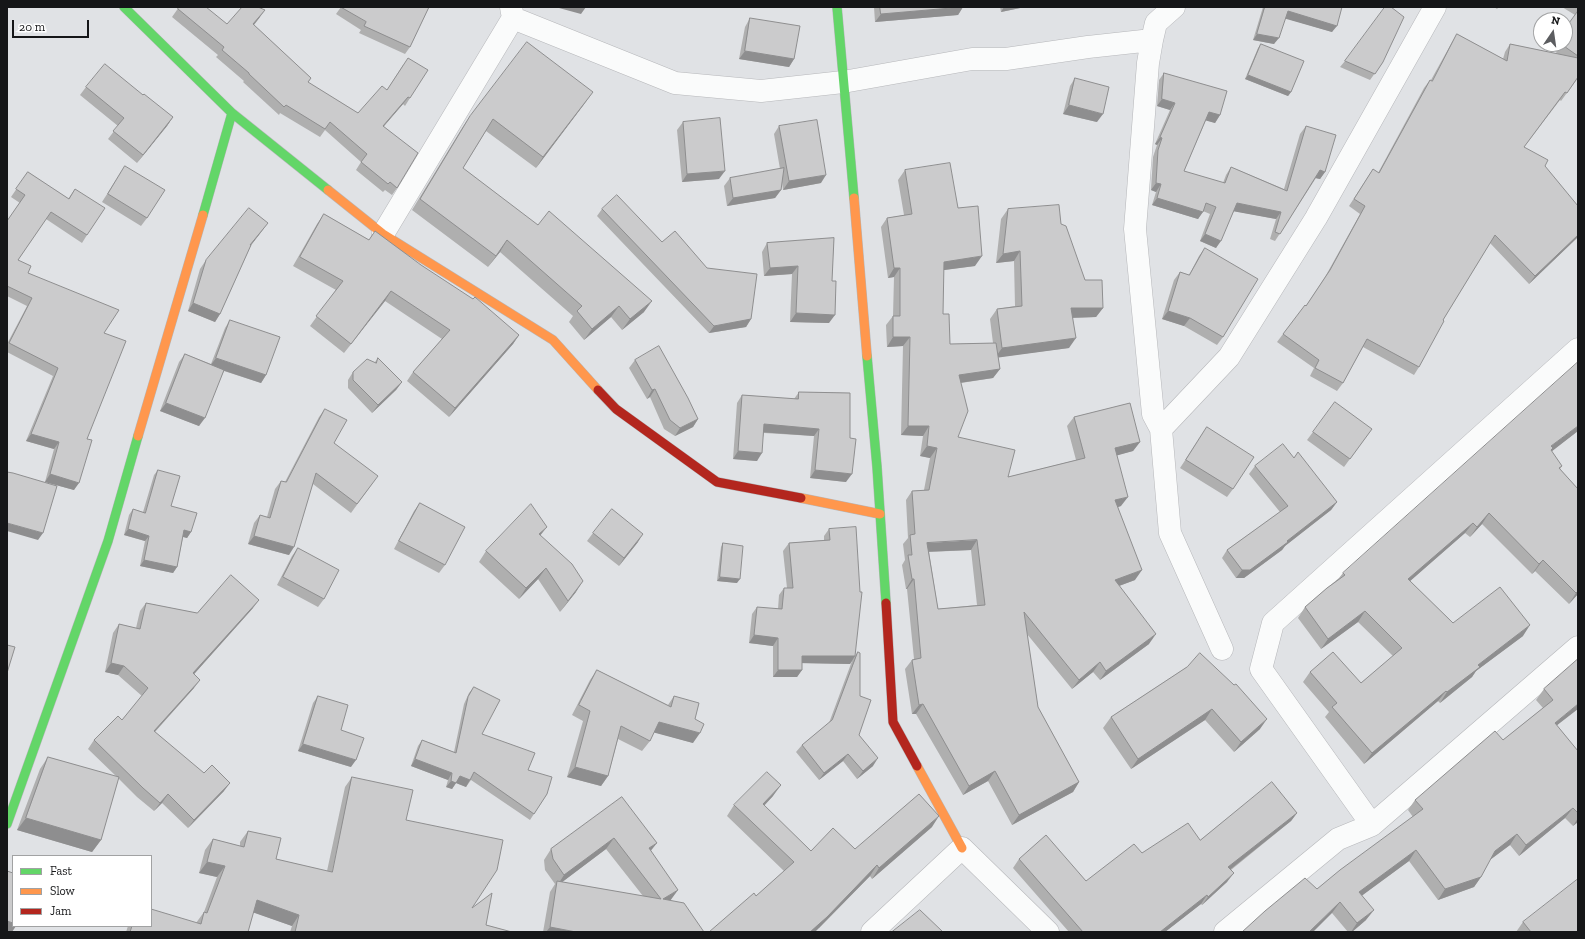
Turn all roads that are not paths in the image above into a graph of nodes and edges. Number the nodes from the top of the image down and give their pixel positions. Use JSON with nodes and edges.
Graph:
{"nodes":[{"id":1,"x":124,"y":7,"type":"edge"},
{"id":2,"x":837,"y":7,"type":"edge"},
{"id":3,"x":1174,"y":7,"type":"edge"},
{"id":4,"x":1435,"y":7,"type":"edge"},
{"id":5,"x":512,"y":12,"type":"edge"},
{"id":6,"x":1152,"y":23,"type":"edge"},
{"id":7,"x":843,"y":82,"type":"junction"},
{"id":8,"x":232,"y":113,"type":"junction"},
{"id":9,"x":383,"y":234,"type":"junction"},
{"id":10,"x":1578,"y":350,"type":"edge"},
{"id":11,"x":1161,"y":429,"type":"junction"},
{"id":12,"x":880,"y":514,"type":"junction"},
{"id":13,"x":1578,"y":647,"type":"edge"},
{"id":14,"x":1222,"y":649,"type":"dead end"},
{"id":15,"x":7,"y":824,"type":"edge"},
{"id":16,"x":1372,"y":824,"type":"junction"},
{"id":17,"x":962,"y":848,"type":"junction"},
{"id":18,"x":872,"y":932,"type":"edge"},
{"id":19,"x":1048,"y":932,"type":"edge"},
{"id":20,"x":1225,"y":932,"type":"edge"}],
"edges":[{"from":1,"to":8,"type":"street"},
{"from":2,"to":7,"type":"street"},
{"from":3,"to":6,"type":"street"},
{"from":4,"to":11,"type":"street"},
{"from":5,"to":7,"type":"street"},
{"from":5,"to":9,"type":"street"},
{"from":6,"to":7,"type":"street"},
{"from":6,"to":11,"type":"street"},
{"from":7,"to":12,"type":"street"},
{"from":8,"to":9,"type":"street"},
{"from":8,"to":15,"type":"street"},
{"from":9,"to":12,"type":"street"},
{"from":10,"to":16,"type":"street"},
{"from":11,"to":14,"type":"street"},
{"from":12,"to":17,"type":"street"},
{"from":13,"to":16,"type":"street"},
{"from":16,"to":20,"type":"street"},
{"from":17,"to":18,"type":"street"},
{"from":17,"to":19,"type":"street"}]}
